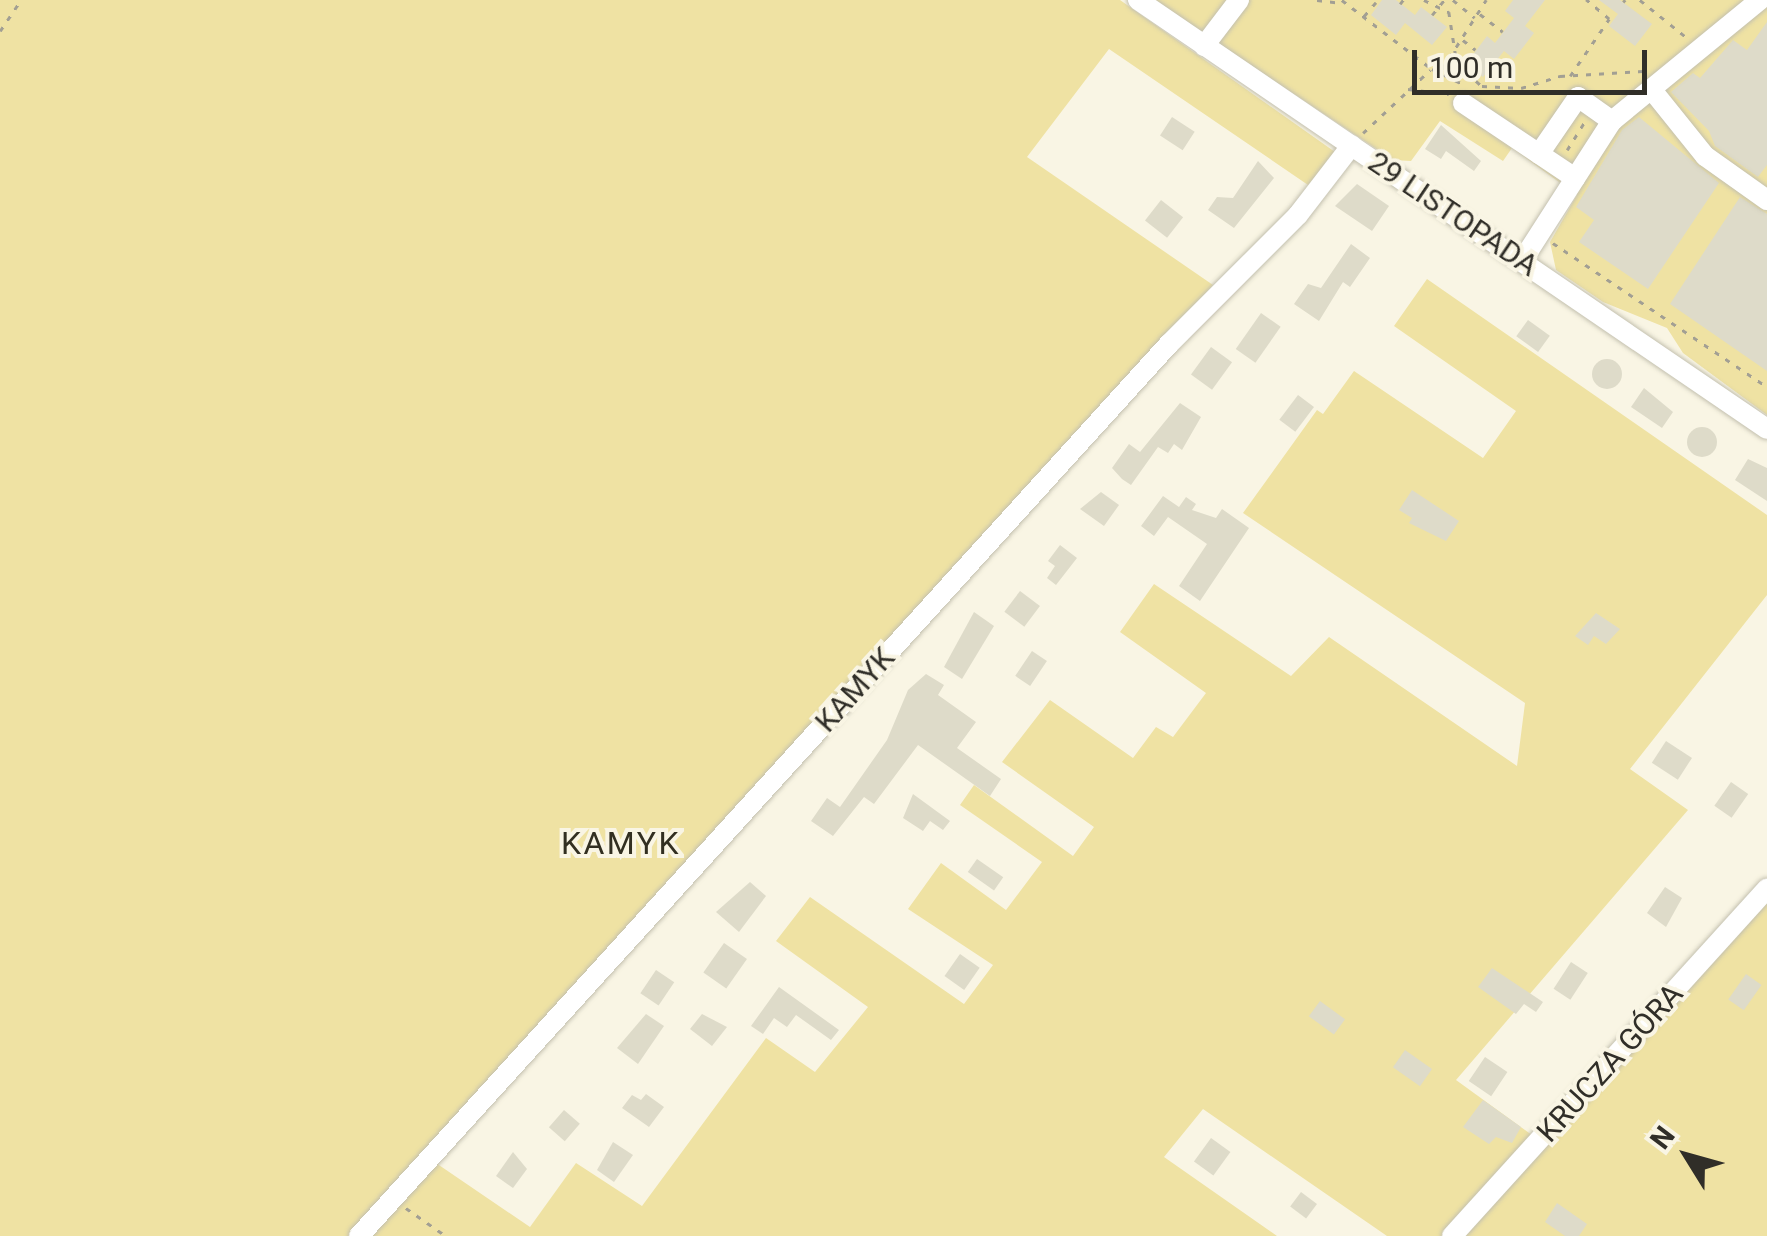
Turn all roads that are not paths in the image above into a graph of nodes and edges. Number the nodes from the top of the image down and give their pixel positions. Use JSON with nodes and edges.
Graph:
{"nodes":[{"id":1,"x":1138,"y":0,"type":"edge"},
{"id":2,"x":1239,"y":0,"type":"edge"},
{"id":3,"x":1760,"y":0,"type":"edge"},
{"id":4,"x":1204,"y":46,"type":"junction"},
{"id":5,"x":1649,"y":80,"type":"junction"},
{"id":6,"x":1463,"y":103,"type":"road end"},
{"id":7,"x":1604,"y":115,"type":"junction"},
{"id":8,"x":1352,"y":146,"type":"junction"},
{"id":9,"x":1539,"y":154,"type":"junction"},
{"id":10,"x":1570,"y":174,"type":"junction"},
{"id":11,"x":1767,"y":200,"type":"edge"},
{"id":12,"x":1522,"y":261,"type":"junction"},
{"id":13,"x":1767,"y":429,"type":"edge"},
{"id":14,"x":1767,"y":889,"type":"edge"},
{"id":15,"x":359,"y":1236,"type":"edge"},
{"id":16,"x":1452,"y":1236,"type":"edge"}],
"edges":[{"from":1,"to":4,"type":"street","name":"29 LISTOPADA"},
{"from":2,"to":4,"type":"street"},
{"from":3,"to":5,"type":"street"},
{"from":4,"to":8,"type":"street","name":"29 LISTOPADA"},
{"from":5,"to":7,"type":"street"},
{"from":5,"to":11,"type":"street"},
{"from":6,"to":9,"type":"street"},
{"from":7,"to":9,"type":"street"},
{"from":7,"to":10,"type":"street"},
{"from":8,"to":12,"type":"street","name":"29 LISTOPADA"},
{"from":8,"to":15,"type":"street","name":"KAMYK"},
{"from":9,"to":10,"type":"street"},
{"from":10,"to":12,"type":"street"},
{"from":12,"to":13,"type":"street","name":"29 LISTOPADA"},
{"from":14,"to":16,"type":"street","name":"KRUCZA GÓRA"}]}
